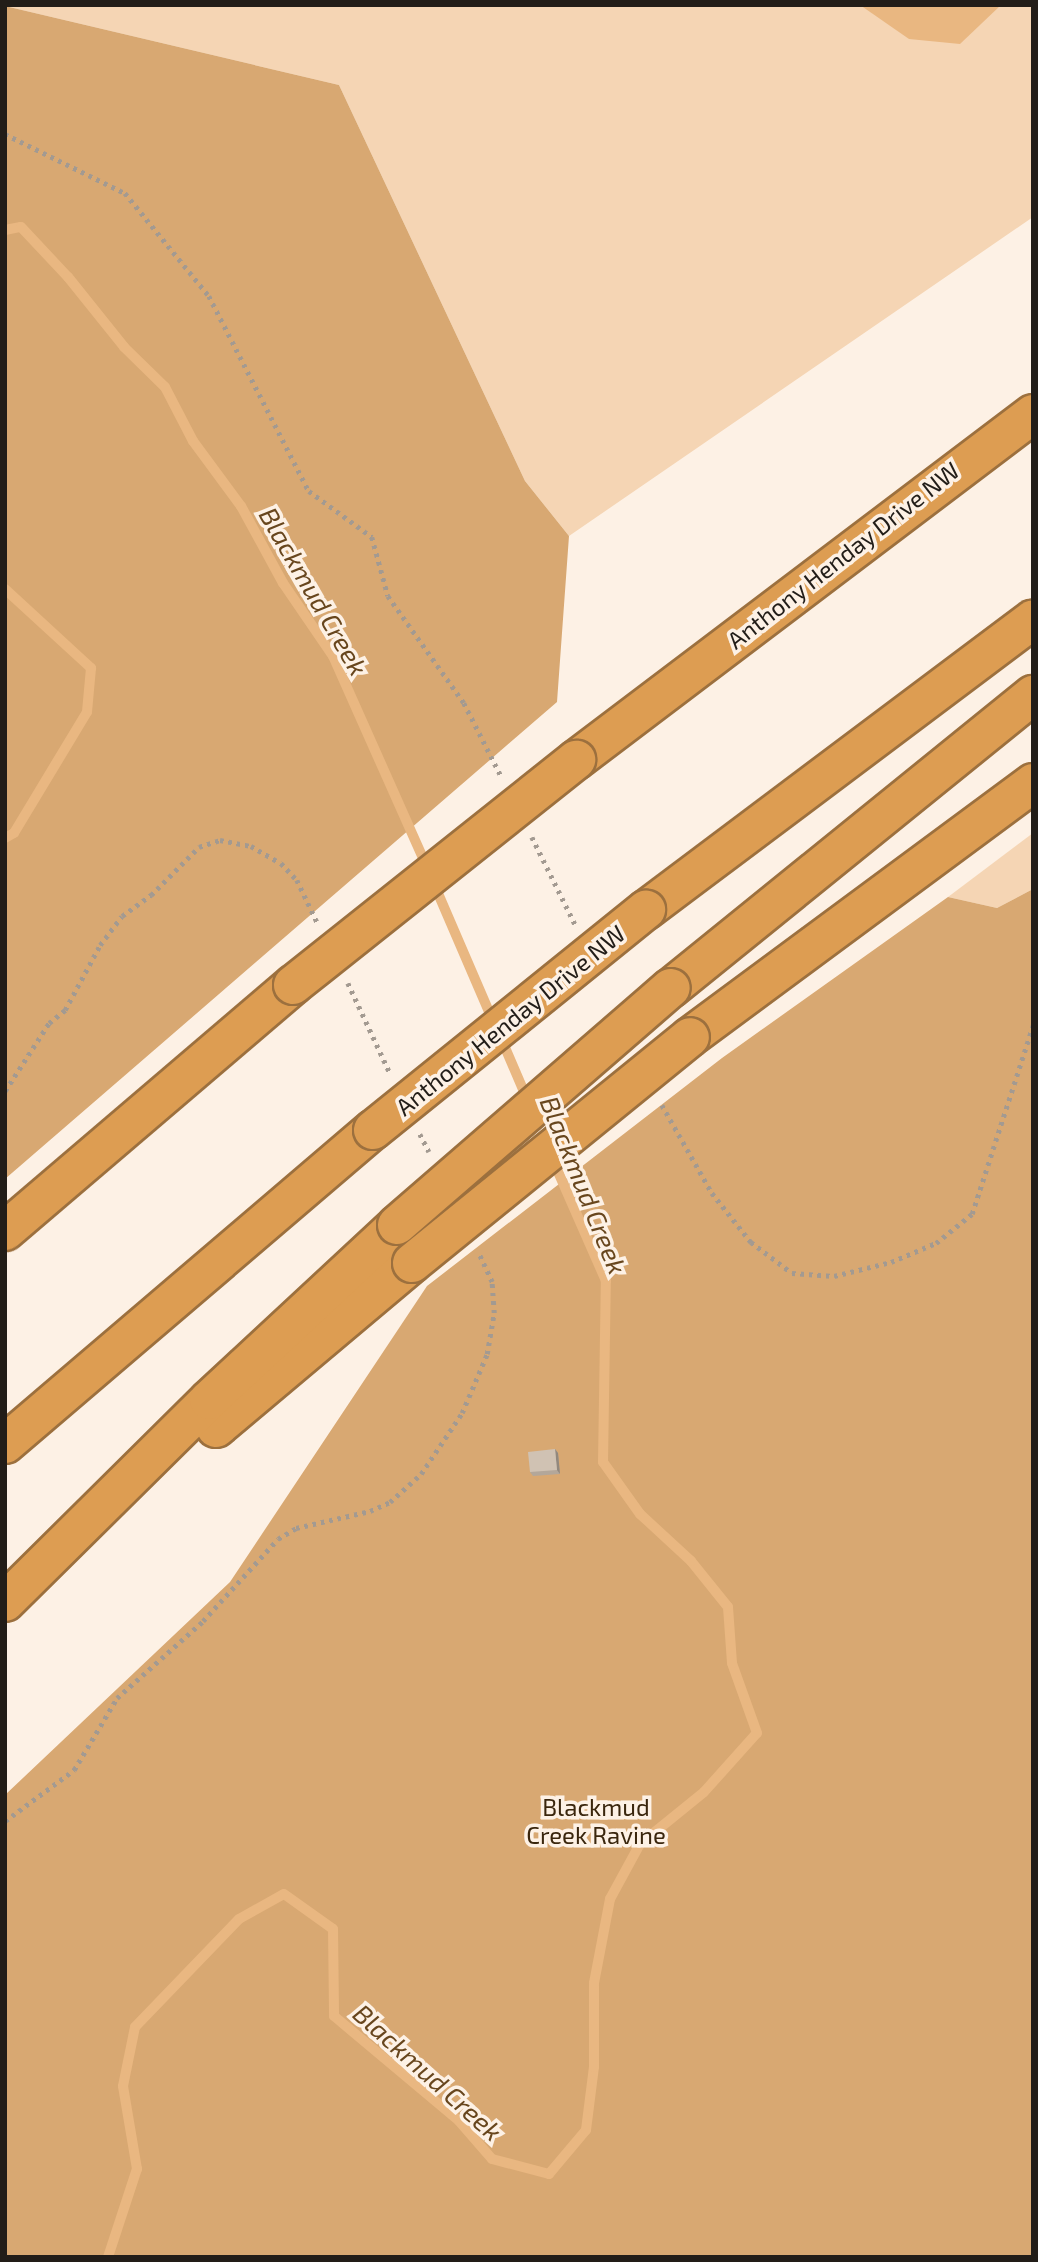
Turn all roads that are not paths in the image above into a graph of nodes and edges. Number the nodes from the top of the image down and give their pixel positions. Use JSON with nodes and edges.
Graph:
{"nodes":[{"id":1,"x":1033,"y":396,"type":"edge"},
{"id":2,"x":1033,"y":414,"type":"edge"},
{"id":3,"x":965,"y":461,"type":"junction"},
{"id":4,"x":1033,"y":619,"type":"edge"},
{"id":5,"x":1033,"y":695,"type":"edge"},
{"id":6,"x":1033,"y":783,"type":"edge"},
{"id":7,"x":5,"y":1231,"type":"edge"},
{"id":8,"x":5,"y":1444,"type":"edge"},
{"id":9,"x":5,"y":1602,"type":"edge"},
{"id":10,"x":5,"y":1615,"type":"edge"}],
"edges":[{"from":1,"to":3,"type":"highway"},
{"from":2,"to":3,"type":"highway","name":"Anthony Henday Drive NW"},
{"from":3,"to":7,"type":"highway","name":"Anthony Henday Drive NW","bridge":true},
{"from":4,"to":8,"type":"highway","name":"Anthony Henday Drive NW","bridge":true},
{"from":5,"to":9,"type":"highway","bridge":true},
{"from":6,"to":10,"type":"highway","bridge":true}]}
